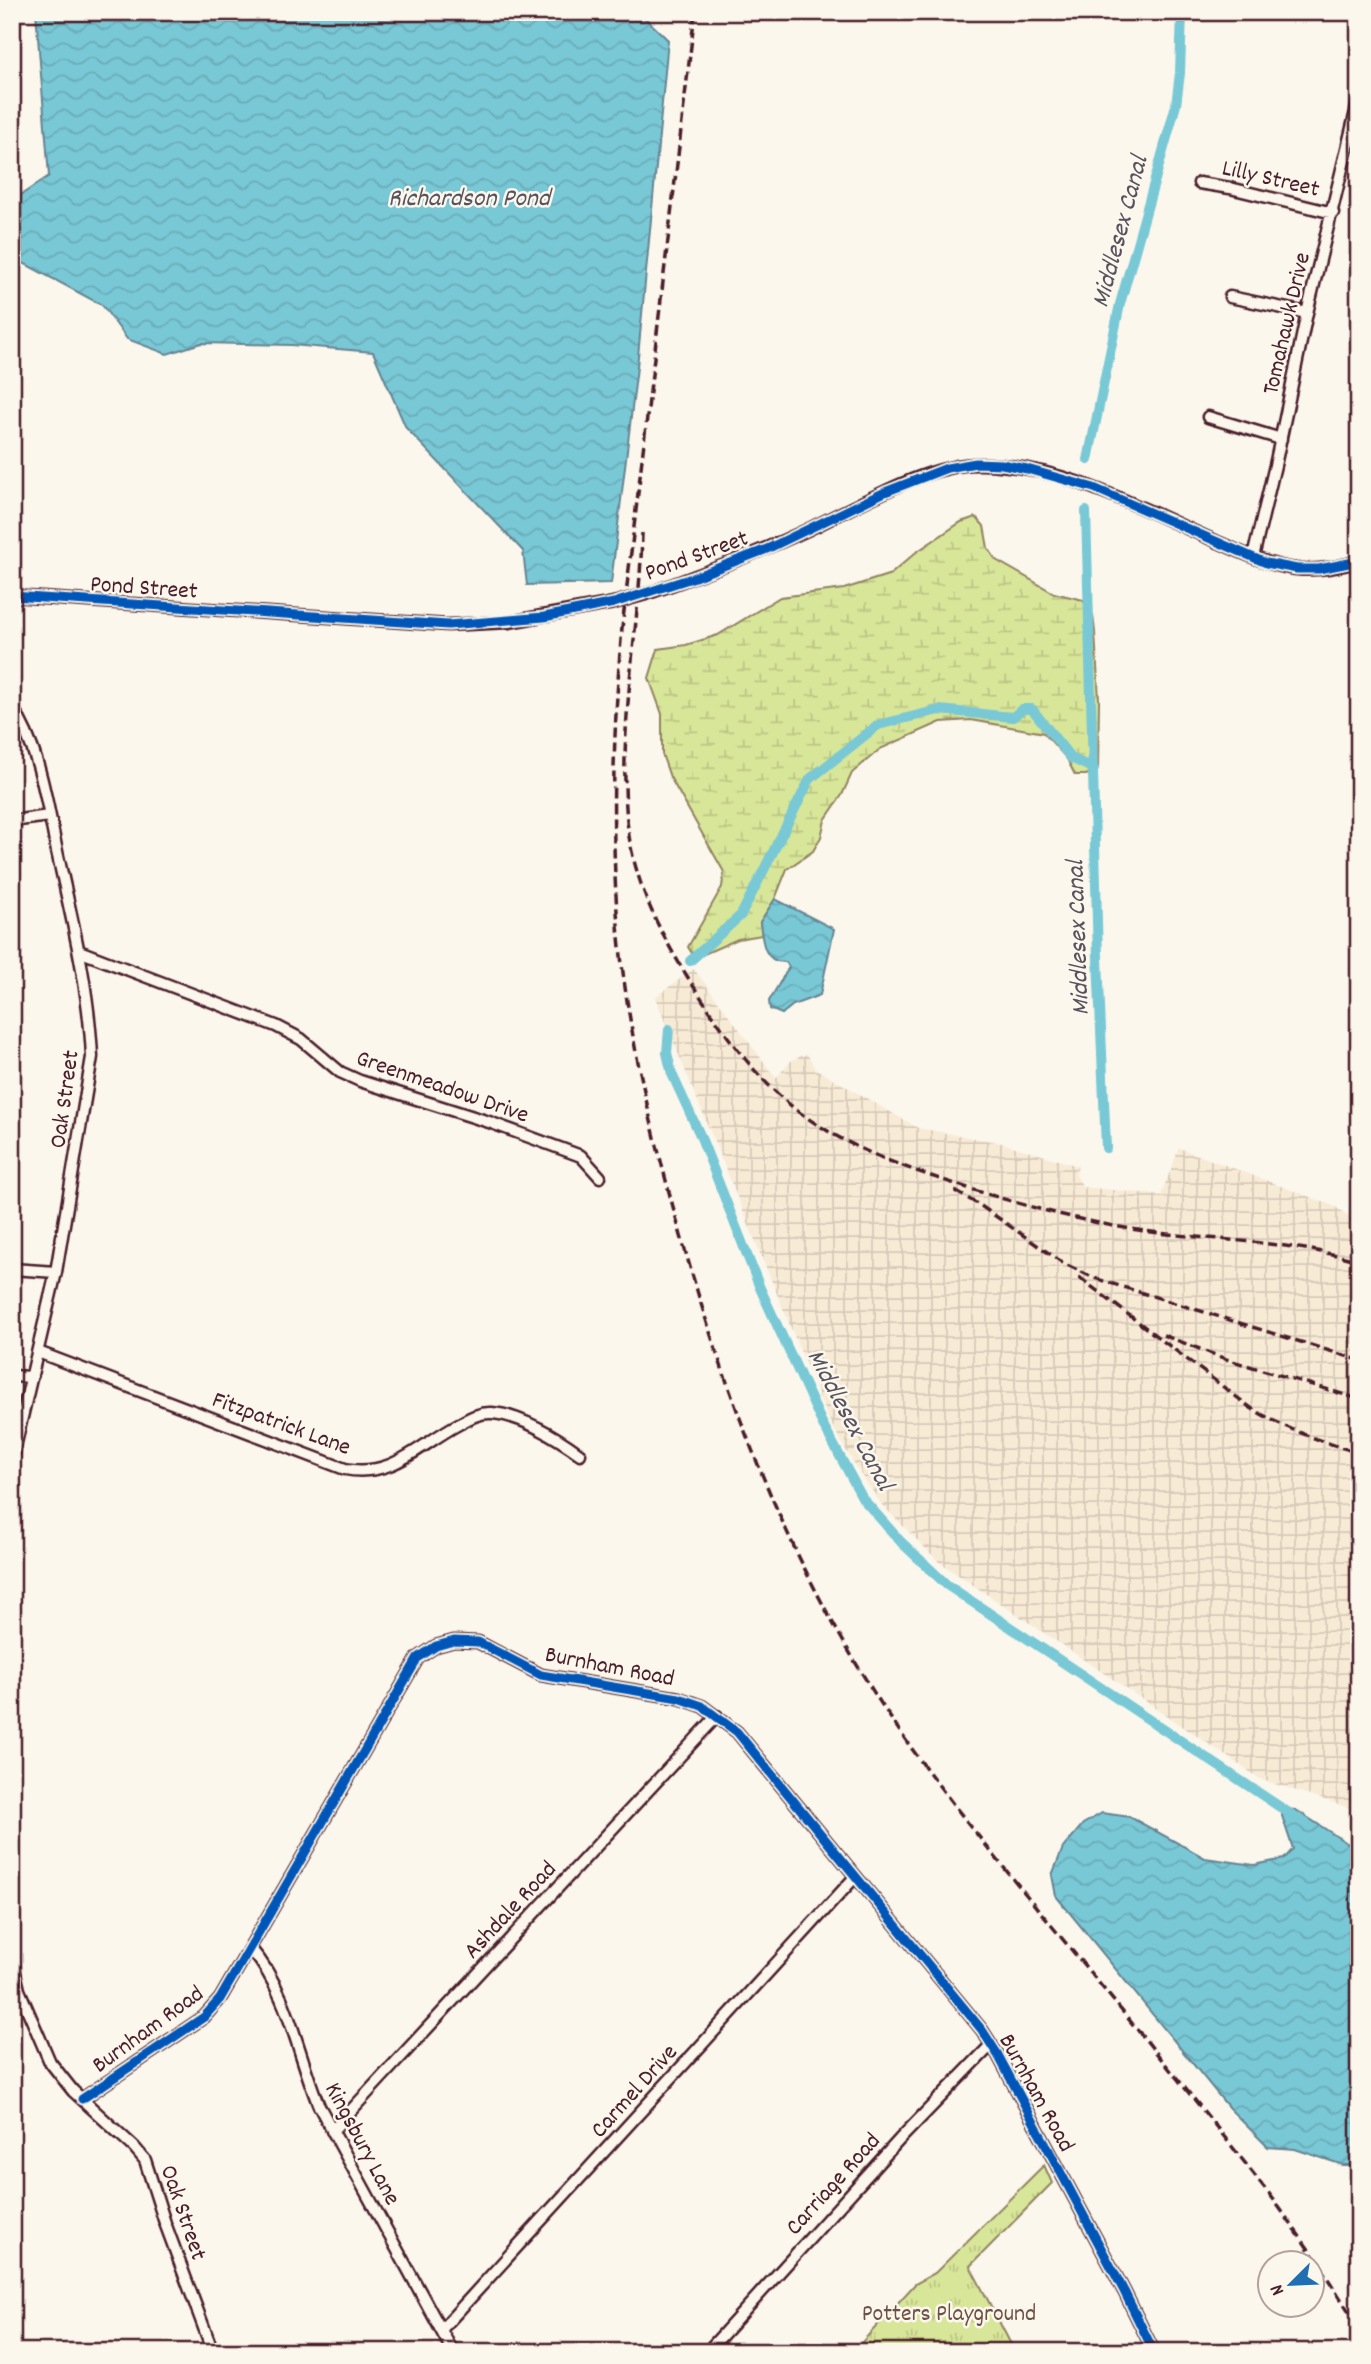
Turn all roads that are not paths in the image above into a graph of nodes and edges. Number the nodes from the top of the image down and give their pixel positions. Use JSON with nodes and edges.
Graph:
{"nodes":[{"id":1,"x":1359,"y":99,"type":"edge"},
{"id":2,"x":1199,"y":183,"type":"dead end"},
{"id":3,"x":1333,"y":213,"type":"junction"},
{"id":4,"x":1230,"y":297,"type":"dead end"},
{"id":5,"x":1307,"y":313,"type":"junction"},
{"id":6,"x":1208,"y":417,"type":"dead end"},
{"id":7,"x":1280,"y":439,"type":"junction"},
{"id":8,"x":1253,"y":557,"type":"junction"},
{"id":9,"x":1359,"y":561,"type":"edge"},
{"id":10,"x":12,"y":596,"type":"edge"},
{"id":11,"x":12,"y":707,"type":"edge"},
{"id":12,"x":49,"y":816,"type":"junction"},
{"id":13,"x":12,"y":821,"type":"edge"},
{"id":14,"x":79,"y":951,"type":"junction"},
{"id":15,"x":600,"y":1177,"type":"dead end"},
{"id":16,"x":12,"y":1269,"type":"edge"},
{"id":17,"x":55,"y":1272,"type":"junction"},
{"id":18,"x":38,"y":1352,"type":"junction"},
{"id":19,"x":12,"y":1376,"type":"edge"},
{"id":20,"x":32,"y":1377,"type":"junction"},
{"id":21,"x":580,"y":1454,"type":"dead end"},
{"id":22,"x":12,"y":1460,"type":"edge"},
{"id":23,"x":717,"y":1716,"type":"junction"},
{"id":24,"x":855,"y":1877,"type":"junction"},
{"id":25,"x":251,"y":1949,"type":"junction"},
{"id":26,"x":12,"y":1959,"type":"edge"},
{"id":27,"x":991,"y":2045,"type":"junction"},
{"id":28,"x":82,"y":2099,"type":"junction"},
{"id":29,"x":332,"y":2131,"type":"junction"},
{"id":30,"x":440,"y":2330,"type":"junction"},
{"id":31,"x":213,"y":2352,"type":"edge"},
{"id":32,"x":453,"y":2352,"type":"edge"},
{"id":33,"x":707,"y":2352,"type":"edge"},
{"id":34,"x":1154,"y":2352,"type":"edge"}],
"edges":[{"from":1,"to":3,"type":"street","name":"Tomahawk Drive"},
{"from":2,"to":3,"type":"street","name":"Lilly Street"},
{"from":3,"to":5,"type":"street","name":"Tomahawk Drive"},
{"from":4,"to":5,"type":"street"},
{"from":5,"to":7,"type":"street","name":"Tomahawk Drive"},
{"from":6,"to":7,"type":"street"},
{"from":7,"to":8,"type":"street","name":"Tomahawk Drive"},
{"from":8,"to":9,"type":"street","name":"Pond Street"},
{"from":8,"to":10,"type":"street","name":"Pond Street","bridge":true},
{"from":11,"to":12,"type":"street","name":"Oak Street"},
{"from":12,"to":13,"type":"street"},
{"from":12,"to":14,"type":"street","name":"Oak Street"},
{"from":14,"to":15,"type":"street","name":"Greenmeadow Drive"},
{"from":14,"to":17,"type":"street","name":"Oak Street"},
{"from":16,"to":17,"type":"street"},
{"from":17,"to":18,"type":"street","name":"Oak Street"},
{"from":18,"to":20,"type":"street","name":"Oak Street"},
{"from":18,"to":21,"type":"street","name":"Fitzpatrick Lane"},
{"from":19,"to":20,"type":"street"},
{"from":20,"to":22,"type":"street","name":"Oak Street"},
{"from":23,"to":24,"type":"street","name":"Burnham Road"},
{"from":23,"to":25,"type":"street","name":"Burnham Road"},
{"from":23,"to":29,"type":"street","name":"Ashdale Road"},
{"from":24,"to":27,"type":"street","name":"Burnham Road"},
{"from":24,"to":30,"type":"street","name":"Carmel Drive"},
{"from":25,"to":28,"type":"street","name":"Burnham Road"},
{"from":25,"to":29,"type":"street","name":"Kingsbury Lane"},
{"from":26,"to":28,"type":"street","name":"Oak Street"},
{"from":27,"to":33,"type":"street","name":"Carriage Road"},
{"from":27,"to":34,"type":"street","name":"Burnham Road"},
{"from":28,"to":31,"type":"street","name":"Oak Street"},
{"from":29,"to":30,"type":"street","name":"Kingsbury Lane"},
{"from":30,"to":32,"type":"street","name":"Kingsbury Lane"}]}
